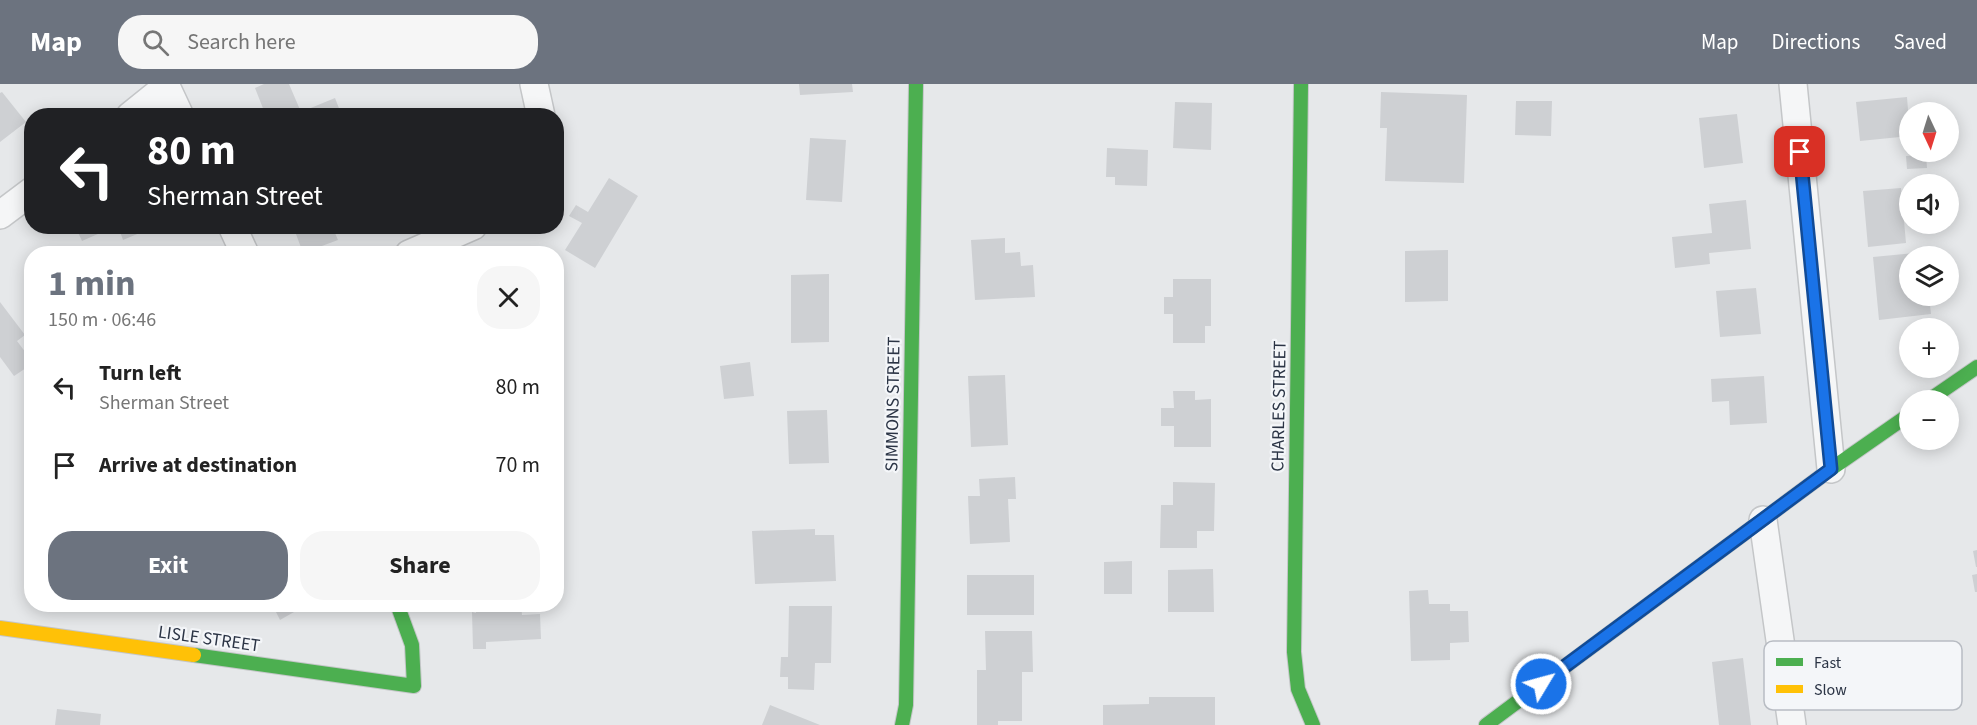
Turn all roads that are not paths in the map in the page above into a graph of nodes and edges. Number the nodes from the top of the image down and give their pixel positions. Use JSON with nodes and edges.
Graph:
{"nodes":[{"id":1,"x":534,"y":84,"type":"edge"},
{"id":2,"x":916,"y":84,"type":"edge"},
{"id":3,"x":1301,"y":84,"type":"edge"},
{"id":4,"x":1793,"y":84,"type":"edge"},
{"id":5,"x":166,"y":86,"type":"edge"},
{"id":6,"x":140,"y":108,"type":"edge"},
{"id":7,"x":176,"y":108,"type":"edge"},
{"id":8,"x":539,"y":108,"type":"edge"},
{"id":9,"x":24,"y":196,"type":"edge"},
{"id":10,"x":0,"y":215,"type":"edge"},
{"id":11,"x":455,"y":234,"type":"edge"},
{"id":12,"x":427,"y":246,"type":"edge"},
{"id":13,"x":1977,"y":367,"type":"edge"},
{"id":14,"x":1944,"y":390,"type":"edge"},
{"id":15,"x":1899,"y":422,"type":"edge"},
{"id":16,"x":1831,"y":469,"type":"junction"},
{"id":17,"x":1763,"y":520,"type":"junction"},
{"id":18,"x":401,"y":612,"type":"edge"},
{"id":19,"x":0,"y":628,"type":"edge"},
{"id":20,"x":1780,"y":641,"type":"edge"},
{"id":21,"x":1790,"y":710,"type":"edge"},
{"id":22,"x":902,"y":725,"type":"edge"},
{"id":23,"x":1313,"y":725,"type":"edge"},
{"id":24,"x":1486,"y":725,"type":"edge"},
{"id":25,"x":1792,"y":725,"type":"edge"}],
"edges":[{"from":1,"to":8,"type":"street"},
{"from":2,"to":22,"type":"street","name":"SIMMONS STREET"},
{"from":3,"to":23,"type":"street","name":"CHARLES STREET"},
{"from":4,"to":16,"type":"street"},
{"from":5,"to":6,"type":"street"},
{"from":5,"to":7,"type":"street"},
{"from":9,"to":10,"type":"street"},
{"from":11,"to":12,"type":"street"},
{"from":13,"to":14,"type":"street"},
{"from":15,"to":16,"type":"street"},
{"from":16,"to":17,"type":"street"},
{"from":17,"to":20,"type":"street"},
{"from":17,"to":24,"type":"street"},
{"from":18,"to":19,"type":"street","name":"LISLE STREET"},
{"from":21,"to":25,"type":"street"}]}
